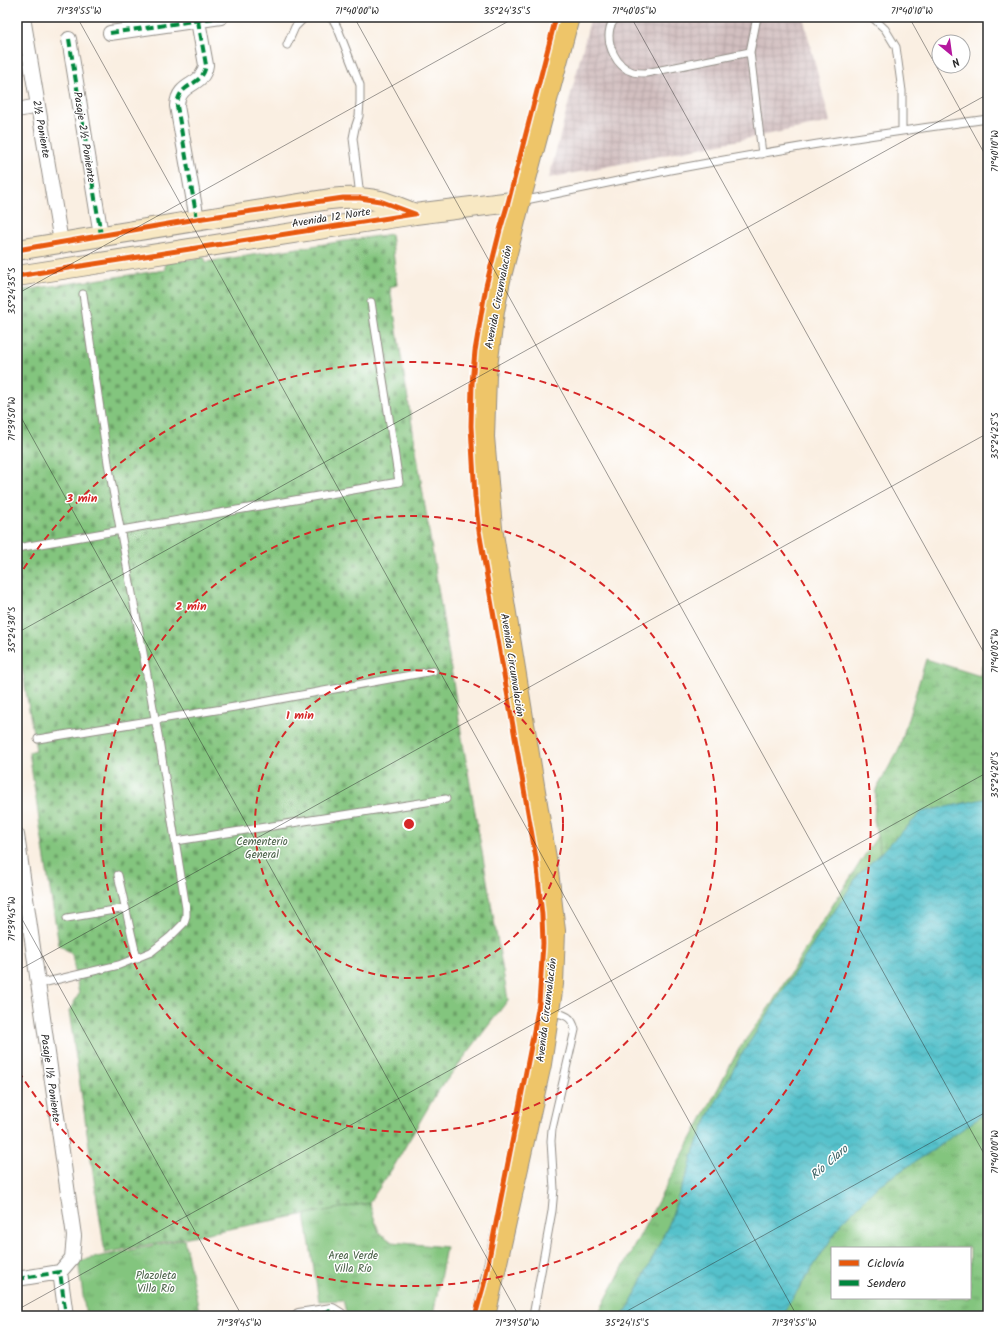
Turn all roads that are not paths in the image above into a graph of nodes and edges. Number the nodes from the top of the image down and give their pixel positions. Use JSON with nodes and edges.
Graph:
{"nodes":[{"id":1,"x":23,"y":17,"type":"edge"},
{"id":2,"x":221,"y":17,"type":"edge"},
{"id":3,"x":305,"y":17,"type":"edge"},
{"id":4,"x":329,"y":17,"type":"edge"},
{"id":5,"x":568,"y":17,"type":"edge"},
{"id":6,"x":617,"y":17,"type":"edge"},
{"id":7,"x":757,"y":17,"type":"edge"},
{"id":8,"x":872,"y":17,"type":"edge"},
{"id":9,"x":198,"y":20,"type":"junction"},
{"id":10,"x":110,"y":33,"type":"dead end"},
{"id":11,"x":69,"y":39,"type":"dead end"},
{"id":12,"x":287,"y":45,"type":"dead end"},
{"id":13,"x":750,"y":52,"type":"junction"},
{"id":14,"x":38,"y":106,"type":"junction"},
{"id":15,"x":17,"y":110,"type":"edge"},
{"id":16,"x":988,"y":119,"type":"edge"},
{"id":17,"x":902,"y":131,"type":"junction"},
{"id":18,"x":762,"y":154,"type":"junction"},
{"id":19,"x":360,"y":198,"type":"junction"},
{"id":20,"x":519,"y":201,"type":"junction"},
{"id":21,"x":245,"y":212,"type":"junction"},
{"id":22,"x":415,"y":214,"type":"junction"},
{"id":23,"x":196,"y":219,"type":"junction"},
{"id":24,"x":100,"y":235,"type":"junction"},
{"id":25,"x":249,"y":240,"type":"junction"},
{"id":26,"x":61,"y":242,"type":"junction"},
{"id":27,"x":17,"y":250,"type":"edge"},
{"id":28,"x":17,"y":276,"type":"edge"},
{"id":29,"x":82,"y":294,"type":"dead end"},
{"id":30,"x":371,"y":302,"type":"dead end"},
{"id":31,"x":121,"y":531,"type":"junction"},
{"id":32,"x":17,"y":548,"type":"edge"},
{"id":33,"x":433,"y":671,"type":"dead end"},
{"id":34,"x":156,"y":720,"type":"junction"},
{"id":35,"x":38,"y":739,"type":"dead end"},
{"id":36,"x":446,"y":798,"type":"dead end"},
{"id":37,"x":17,"y":835,"type":"edge"},
{"id":38,"x":176,"y":841,"type":"junction"},
{"id":39,"x":118,"y":875,"type":"dead end"},
{"id":40,"x":126,"y":908,"type":"junction"},
{"id":41,"x":67,"y":918,"type":"dead end"},
{"id":42,"x":137,"y":959,"type":"junction"},
{"id":43,"x":38,"y":984,"type":"junction"},
{"id":44,"x":548,"y":1010,"type":"junction"},
{"id":45,"x":60,"y":1272,"type":"junction"},
{"id":46,"x":17,"y":1279,"type":"edge"},
{"id":47,"x":339,"y":1315,"type":"edge"},
{"id":48,"x":66,"y":1316,"type":"edge"},
{"id":49,"x":298,"y":1316,"type":"edge"},
{"id":50,"x":484,"y":1316,"type":"edge"},
{"id":51,"x":534,"y":1316,"type":"edge"}],
"edges":[{"from":1,"to":14,"type":"street","name":"2½ Poniente"},
{"from":2,"to":9,"type":"street"},
{"from":3,"to":12,"type":"lane"},
{"from":4,"to":19,"type":"lane"},
{"from":5,"to":20,"type":"main road","name":"Avenida Circunvalación"},
{"from":6,"to":13,"type":"lane"},
{"from":7,"to":13,"type":"lane"},
{"from":8,"to":17,"type":"lane"},
{"from":9,"to":10,"type":"street"},
{"from":9,"to":23,"type":"street"},
{"from":11,"to":24,"type":"street","name":"Pasaje 2½ Poniente"},
{"from":13,"to":18,"type":"lane"},
{"from":14,"to":15,"type":"street"},
{"from":14,"to":26,"type":"street","name":"2½ Poniente"},
{"from":16,"to":17,"type":"lane"},
{"from":17,"to":18,"type":"lane"},
{"from":18,"to":20,"type":"lane"},
{"from":19,"to":21,"type":"main road","name":"Avenida 12 Norte"},
{"from":19,"to":22,"type":"main road","name":"Avenida 12 Norte"},
{"from":20,"to":22,"type":"main road","name":"Avenida 12 Norte"},
{"from":20,"to":44,"type":"main road","name":"Avenida Circunvalación"},
{"from":21,"to":23,"type":"main road","name":"Avenida 12 Norte"},
{"from":21,"to":25,"type":"main road"},
{"from":22,"to":25,"type":"main road","name":"Avenida 12 Norte"},
{"from":23,"to":24,"type":"main road","name":"Avenida 12 Norte"},
{"from":24,"to":26,"type":"main road","name":"Avenida 12 Norte"},
{"from":25,"to":28,"type":"main road","name":"Avenida 12 Norte"},
{"from":26,"to":27,"type":"main road","name":"Avenida 12 Norte"},
{"from":29,"to":31,"type":"lane"},
{"from":30,"to":31,"type":"lane"},
{"from":31,"to":32,"type":"lane"},
{"from":31,"to":34,"type":"lane"},
{"from":33,"to":34,"type":"lane"},
{"from":34,"to":35,"type":"lane"},
{"from":34,"to":38,"type":"lane"},
{"from":36,"to":38,"type":"lane"},
{"from":37,"to":43,"type":"street","name":"Pasaje 1½ Poniente"},
{"from":38,"to":42,"type":"lane"},
{"from":39,"to":40,"type":"lane"},
{"from":40,"to":41,"type":"lane"},
{"from":40,"to":42,"type":"lane"},
{"from":42,"to":43,"type":"lane"},
{"from":43,"to":45,"type":"street","name":"Pasaje 1½ Poniente"},
{"from":44,"to":50,"type":"main road","name":"Avenida Circunvalación"},
{"from":44,"to":51,"type":"lane"},
{"from":45,"to":46,"type":"street"},
{"from":45,"to":48,"type":"street"},
{"from":47,"to":49,"type":"street"}]}
